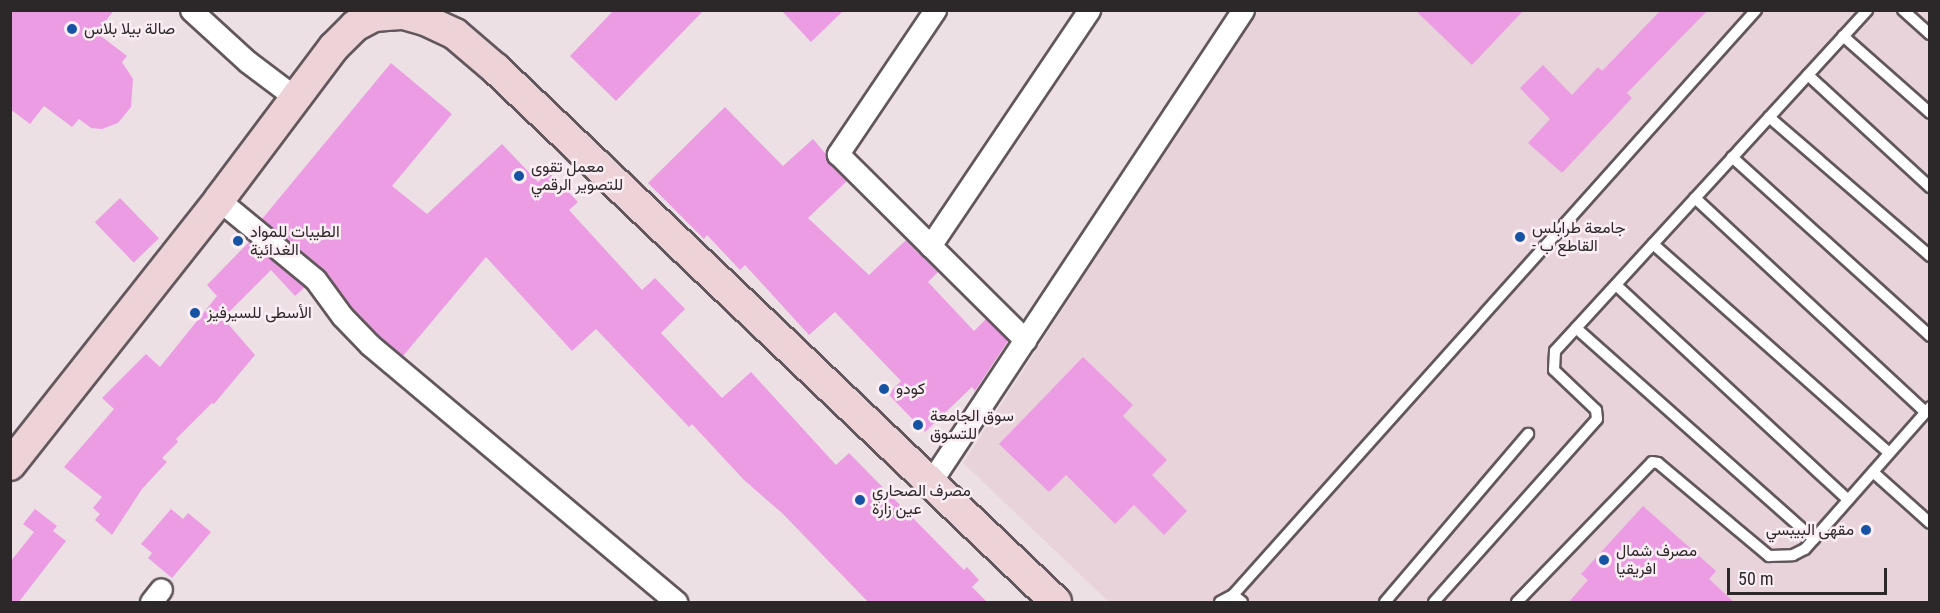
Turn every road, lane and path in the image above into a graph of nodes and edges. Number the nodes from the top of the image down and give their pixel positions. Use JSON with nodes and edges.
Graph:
{"nodes":[{"id":1,"x":191,"y":10,"type":"edge"},
{"id":2,"x":934,"y":10,"type":"edge"},
{"id":3,"x":1089,"y":10,"type":"edge"},
{"id":4,"x":1243,"y":10,"type":"edge"},
{"id":5,"x":1756,"y":10,"type":"edge"},
{"id":6,"x":1867,"y":10,"type":"edge"},
{"id":7,"x":1903,"y":10,"type":"edge"},
{"id":8,"x":404,"y":12,"type":"edge"},
{"id":9,"x":1929,"y":34,"type":"edge"},
{"id":10,"x":1844,"y":36,"type":"junction"},
{"id":11,"x":1808,"y":75,"type":"junction"},
{"id":12,"x":296,"y":98,"type":"junction"},
{"id":13,"x":1929,"y":112,"type":"edge"},
{"id":14,"x":1769,"y":117,"type":"junction"},
{"id":15,"x":1732,"y":157,"type":"junction"},
{"id":16,"x":1929,"y":187,"type":"edge"},
{"id":17,"x":1695,"y":198,"type":"junction"},
{"id":18,"x":219,"y":200,"type":"junction"},
{"id":19,"x":1653,"y":244,"type":"junction"},
{"id":20,"x":930,"y":246,"type":"junction"},
{"id":21,"x":1929,"y":256,"type":"edge"},
{"id":22,"x":1616,"y":285,"type":"junction"},
{"id":23,"x":1576,"y":328,"type":"junction"},
{"id":24,"x":1929,"y":336,"type":"edge"},
{"id":25,"x":1025,"y":340,"type":"junction"},
{"id":26,"x":1927,"y":410,"type":"edge"},
{"id":27,"x":1528,"y":434,"type":"dead end"},
{"id":28,"x":1889,"y":453,"type":"junction"},
{"id":29,"x":11,"y":465,"type":"edge"},
{"id":30,"x":1873,"y":472,"type":"junction"},
{"id":31,"x":930,"y":483,"type":"junction"},
{"id":32,"x":1848,"y":501,"type":"junction"},
{"id":33,"x":1929,"y":523,"type":"edge"},
{"id":34,"x":1814,"y":539,"type":"junction"},
{"id":35,"x":1236,"y":600,"type":"edge"},
{"id":36,"x":676,"y":603,"type":"edge"},
{"id":37,"x":1056,"y":603,"type":"edge"},
{"id":38,"x":1220,"y":603,"type":"edge"},
{"id":39,"x":1385,"y":603,"type":"edge"},
{"id":40,"x":1434,"y":603,"type":"edge"},
{"id":41,"x":1517,"y":603,"type":"edge"}],
"edges":[{"from":1,"to":12,"type":"street"},
{"from":2,"to":20,"type":"street"},
{"from":3,"to":20,"type":"street"},
{"from":4,"to":25,"type":"street"},
{"from":5,"to":35,"type":"lane"},
{"from":6,"to":10,"type":"lane"},
{"from":7,"to":9,"type":"lane"},
{"from":8,"to":12,"type":"street"},
{"from":8,"to":31,"type":"street"},
{"from":10,"to":11,"type":"lane"},
{"from":10,"to":13,"type":"lane"},
{"from":11,"to":14,"type":"lane"},
{"from":11,"to":16,"type":"lane"},
{"from":12,"to":18,"type":"street"},
{"from":14,"to":15,"type":"lane"},
{"from":14,"to":21,"type":"lane"},
{"from":15,"to":17,"type":"lane"},
{"from":15,"to":24,"type":"lane"},
{"from":17,"to":19,"type":"lane"},
{"from":17,"to":26,"type":"lane"},
{"from":18,"to":29,"type":"street"},
{"from":18,"to":36,"type":"street"},
{"from":19,"to":22,"type":"lane"},
{"from":19,"to":28,"type":"lane"},
{"from":20,"to":25,"type":"street"},
{"from":22,"to":23,"type":"lane"},
{"from":22,"to":32,"type":"lane"},
{"from":23,"to":34,"type":"lane"},
{"from":23,"to":40,"type":"lane"},
{"from":25,"to":31,"type":"street"},
{"from":26,"to":28,"type":"lane"},
{"from":27,"to":39,"type":"lane"},
{"from":28,"to":30,"type":"lane"},
{"from":30,"to":32,"type":"lane"},
{"from":30,"to":33,"type":"lane"},
{"from":31,"to":37,"type":"street"},
{"from":32,"to":34,"type":"lane"},
{"from":34,"to":41,"type":"lane"},
{"from":35,"to":38,"type":"lane"}]}
